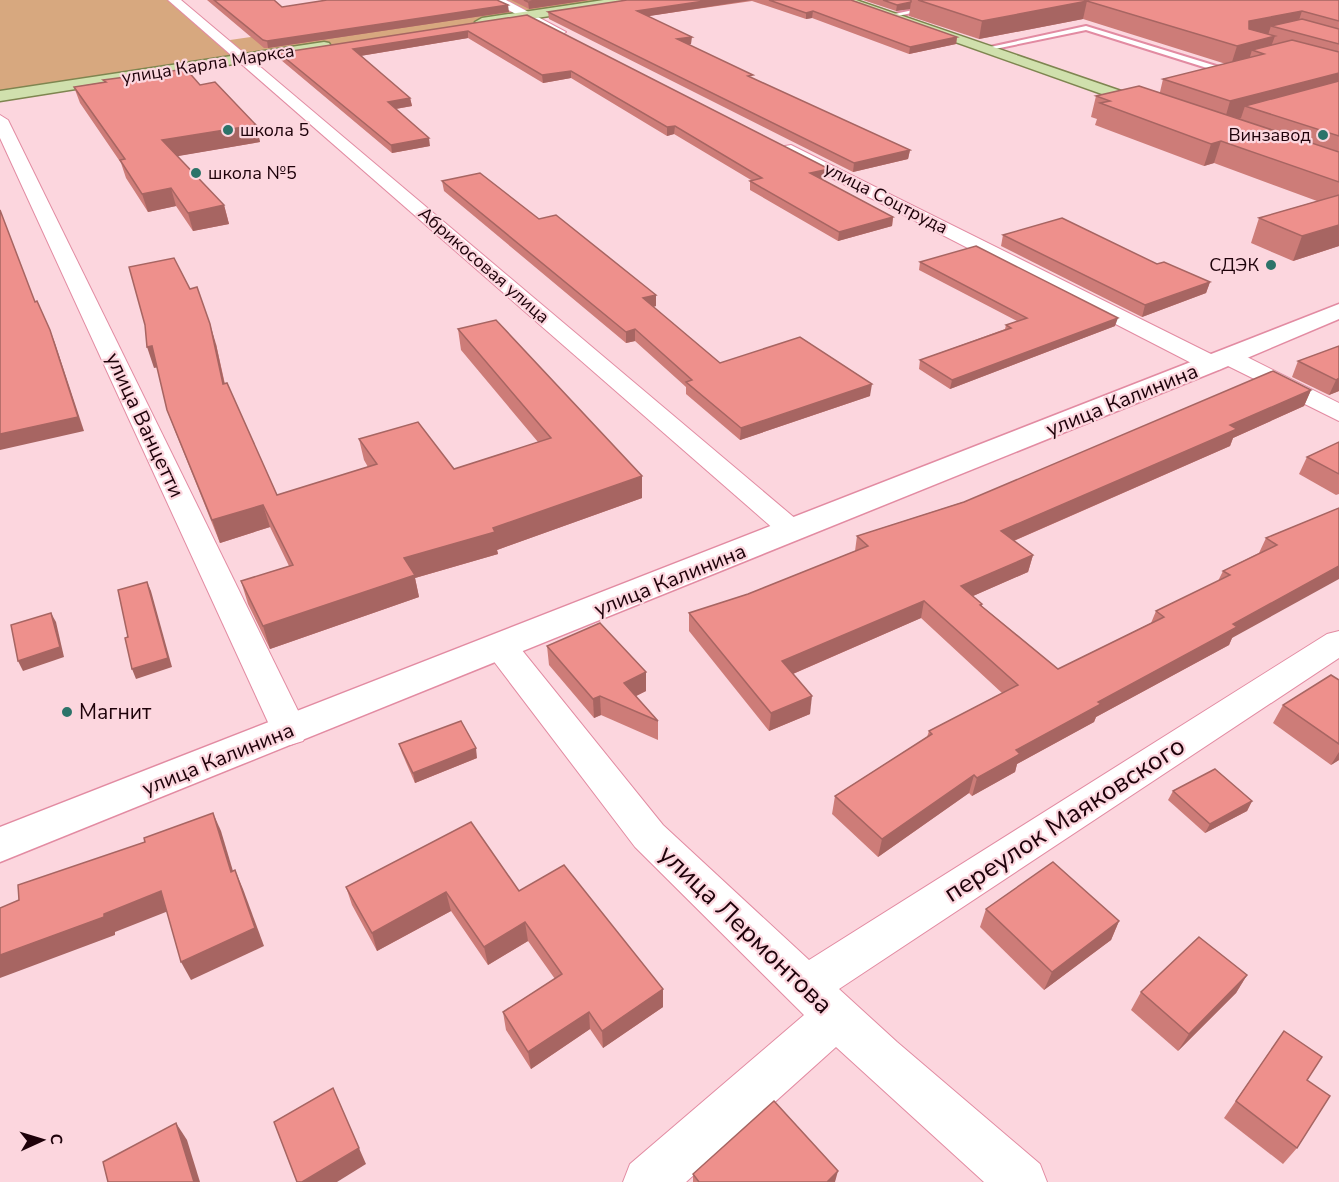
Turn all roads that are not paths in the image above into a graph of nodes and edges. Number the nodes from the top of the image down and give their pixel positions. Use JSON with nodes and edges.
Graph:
{"nodes":[{"id":1,"x":174,"y":0,"type":"edge"},
{"id":2,"x":630,"y":0,"type":"edge"},
{"id":3,"x":843,"y":0,"type":"edge"},
{"id":4,"x":970,"y":0,"type":"edge"},
{"id":5,"x":496,"y":1,"type":"edge"},
{"id":6,"x":526,"y":16,"type":"junction"},
{"id":7,"x":888,"y":16,"type":"junction"},
{"id":8,"x":467,"y":24,"type":"edge"},
{"id":9,"x":223,"y":41,"type":"junction"},
{"id":10,"x":579,"y":42,"type":"edge"},
{"id":11,"x":337,"y":44,"type":"edge"},
{"id":12,"x":199,"y":45,"type":"dead end"},
{"id":13,"x":244,"y":48,"type":"junction"},
{"id":14,"x":985,"y":49,"type":"junction"},
{"id":15,"x":1245,"y":66,"type":"edge"},
{"id":16,"x":0,"y":96,"type":"edge"},
{"id":17,"x":1172,"y":113,"type":"edge"},
{"id":18,"x":0,"y":120,"type":"edge"},
{"id":19,"x":779,"y":144,"type":"edge"},
{"id":20,"x":1339,"y":311,"type":"edge"},
{"id":21,"x":1221,"y":360,"type":"junction"},
{"id":22,"x":1339,"y":412,"type":"edge"},
{"id":23,"x":793,"y":531,"type":"junction"},
{"id":24,"x":501,"y":647,"type":"junction"},
{"id":25,"x":1333,"y":653,"type":"edge"},
{"id":26,"x":290,"y":731,"type":"junction"},
{"id":27,"x":0,"y":845,"type":"edge"},
{"id":28,"x":821,"y":1001,"type":"junction"},
{"id":29,"x":648,"y":1182,"type":"edge"},
{"id":30,"x":1022,"y":1182,"type":"edge"}],
"edges":[{"from":1,"to":9,"type":"street","name":"Абрикосовая улица"},
{"from":2,"to":6,"type":"main road"},
{"from":3,"to":7,"type":"main road"},
{"from":4,"to":7,"type":"lane"},
{"from":5,"to":6,"type":"street"},
{"from":6,"to":8,"type":"main road"},
{"from":6,"to":10,"type":"street"},
{"from":7,"to":14,"type":"main road"},
{"from":9,"to":12,"type":"main road","name":"улица Карла Маркса"},
{"from":9,"to":13,"type":"street","name":"Абрикосовая улица"},
{"from":11,"to":13,"type":"main road","name":"улица Карла Маркса"},
{"from":13,"to":16,"type":"main road","name":"улица Карла Маркса"},
{"from":13,"to":23,"type":"street","name":"Абрикосовая улица"},
{"from":14,"to":15,"type":"lane"},
{"from":14,"to":17,"type":"main road"},
{"from":18,"to":26,"type":"street","name":"улица Ванцетти"},
{"from":19,"to":21,"type":"street","name":"улица Соцтруда"},
{"from":20,"to":21,"type":"main road","name":"улица Калинина"},
{"from":21,"to":22,"type":"street","name":"улица Соцтруда"},
{"from":21,"to":23,"type":"main road","name":"улица Калинина"},
{"from":23,"to":24,"type":"main road","name":"улица Калинина"},
{"from":24,"to":26,"type":"main road","name":"улица Калинина"},
{"from":24,"to":28,"type":"street","name":"улица Лермонтова"},
{"from":25,"to":28,"type":"street","name":"переулок Маяковского"},
{"from":26,"to":27,"type":"main road","name":"улица Калинина"},
{"from":28,"to":29,"type":"street","name":"переулок Маяковского"},
{"from":28,"to":30,"type":"street","name":"улица Лермонтова"}]}
